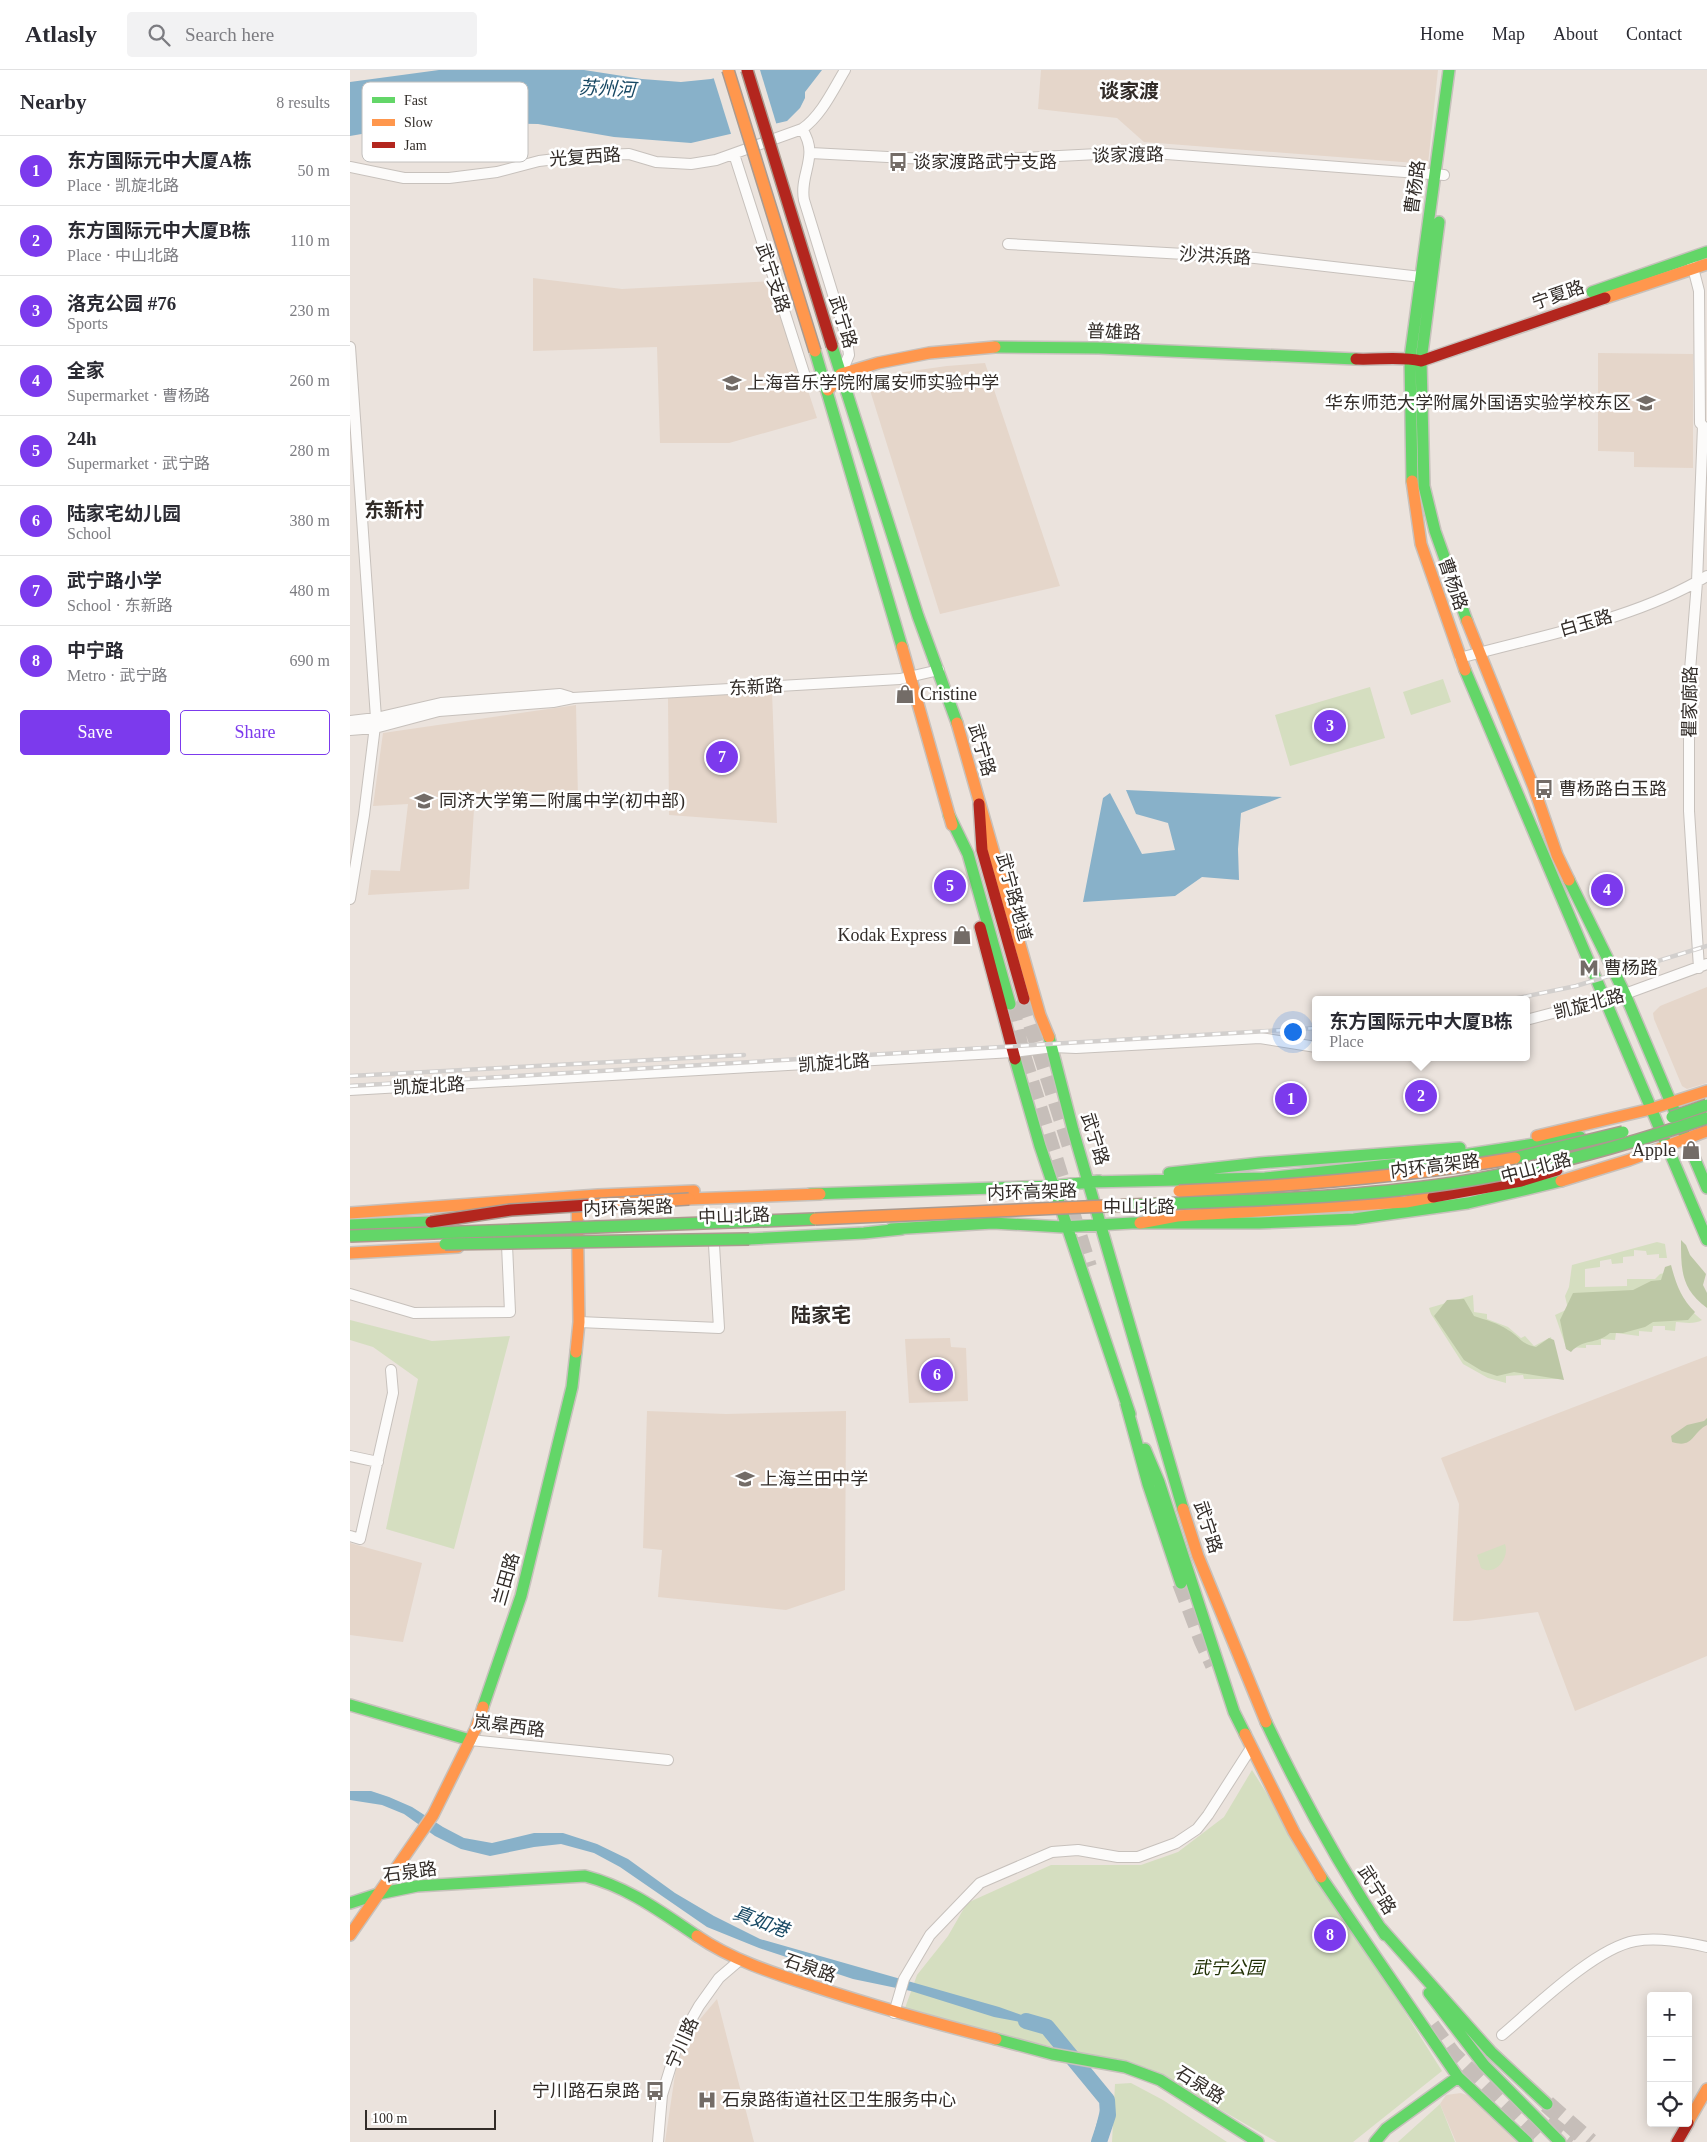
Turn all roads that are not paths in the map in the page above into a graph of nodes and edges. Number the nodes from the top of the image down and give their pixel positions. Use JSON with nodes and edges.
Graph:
{"nodes":[{"id":1,"x":728,"y":70,"type":"edge"},
{"id":2,"x":747,"y":70,"type":"edge"},
{"id":3,"x":845,"y":70,"type":"edge"},
{"id":4,"x":1449,"y":70,"type":"edge"},
{"id":5,"x":1458,"y":70,"type":"edge"},
{"id":6,"x":802,"y":130,"type":"junction"},
{"id":7,"x":810,"y":153,"type":"junction"},
{"id":8,"x":734,"y":154,"type":"junction"},
{"id":9,"x":350,"y":167,"type":"edge"},
{"id":10,"x":1440,"y":175,"type":"junction"},
{"id":11,"x":1008,"y":244,"type":"dead end"},
{"id":12,"x":1707,"y":252,"type":"edge"},
{"id":13,"x":1692,"y":263,"type":"junction"},
{"id":14,"x":1707,"y":264,"type":"edge"},
{"id":15,"x":1421,"y":277,"type":"junction"},
{"id":16,"x":350,"y":347,"type":"edge"},
{"id":17,"x":1418,"y":356,"type":"junction"},
{"id":18,"x":841,"y":374,"type":"junction"},
{"id":19,"x":828,"y":390,"type":"junction"},
{"id":20,"x":1707,"y":576,"type":"edge"},
{"id":21,"x":1697,"y":582,"type":"junction"},
{"id":22,"x":1479,"y":653,"type":"junction"},
{"id":23,"x":1460,"y":658,"type":"junction"},
{"id":24,"x":939,"y":670,"type":"junction"},
{"id":25,"x":910,"y":677,"type":"junction"},
{"id":26,"x":350,"y":721,"type":"edge"},
{"id":27,"x":375,"y":723,"type":"junction"},
{"id":28,"x":350,"y":730,"type":"edge"},
{"id":29,"x":979,"y":804,"type":"junction"},
{"id":30,"x":950,"y":815,"type":"junction"},
{"id":31,"x":350,"y":900,"type":"edge"},
{"id":32,"x":1703,"y":966,"type":"edge"},
{"id":33,"x":1625,"y":994,"type":"junction"},
{"id":34,"x":1024,"y":999,"type":"tunnel mouth"},
{"id":35,"x":1606,"y":1000,"type":"junction"},
{"id":36,"x":1010,"y":1004,"type":"tunnel mouth"},
{"id":37,"x":1530,"y":1019,"type":"edge"},
{"id":38,"x":1312,"y":1046,"type":"edge"},
{"id":39,"x":1053,"y":1047,"type":"junction"},
{"id":40,"x":1013,"y":1052,"type":"junction"},
{"id":41,"x":350,"y":1090,"type":"edge"},
{"id":42,"x":1707,"y":1091,"type":"edge"},
{"id":43,"x":1672,"y":1103,"type":"junction"},
{"id":44,"x":1707,"y":1105,"type":"edge"},
{"id":45,"x":1651,"y":1109,"type":"junction"},
{"id":46,"x":1707,"y":1118,"type":"edge"},
{"id":47,"x":1633,"y":1130,"type":"junction"},
{"id":48,"x":1707,"y":1131,"type":"edge"},
{"id":49,"x":1687,"y":1139,"type":"junction"},
{"id":50,"x":1642,"y":1140,"type":"junction"},
{"id":51,"x":1666,"y":1147,"type":"junction"},
{"id":52,"x":1090,"y":1182,"type":"junction"},
{"id":53,"x":1053,"y":1186,"type":"junction"},
{"id":54,"x":1707,"y":1188,"type":"edge"},
{"id":55,"x":1144,"y":1192,"type":"dead end"},
{"id":56,"x":820,"y":1194,"type":"junction"},
{"id":57,"x":1104,"y":1194,"type":"dead end"},
{"id":58,"x":577,"y":1196,"type":"junction"},
{"id":59,"x":947,"y":1201,"type":"dead end"},
{"id":60,"x":760,"y":1209,"type":"dead end"},
{"id":61,"x":350,"y":1213,"type":"edge"},
{"id":62,"x":431,"y":1222,"type":"junction"},
{"id":63,"x":1101,"y":1224,"type":"junction"},
{"id":64,"x":1140,"y":1224,"type":"junction"},
{"id":65,"x":350,"y":1225,"type":"edge"},
{"id":66,"x":1068,"y":1228,"type":"junction"},
{"id":67,"x":902,"y":1229,"type":"junction"},
{"id":68,"x":350,"y":1236,"type":"edge"},
{"id":69,"x":1707,"y":1240,"type":"edge"},
{"id":70,"x":350,"y":1241,"type":"edge"},
{"id":71,"x":579,"y":1241,"type":"junction"},
{"id":72,"x":507,"y":1245,"type":"junction"},
{"id":73,"x":714,"y":1245,"type":"dead end"},
{"id":74,"x":350,"y":1253,"type":"edge"},
{"id":75,"x":350,"y":1294,"type":"edge"},
{"id":76,"x":579,"y":1322,"type":"junction"},
{"id":77,"x":391,"y":1370,"type":"dead end"},
{"id":78,"x":1126,"y":1404,"type":"junction"},
{"id":79,"x":350,"y":1456,"type":"edge"},
{"id":80,"x":378,"y":1462,"type":"junction"},
{"id":81,"x":350,"y":1536,"type":"edge"},
{"id":82,"x":1181,"y":1583,"type":"tunnel mouth"},
{"id":83,"x":350,"y":1705,"type":"edge"},
{"id":84,"x":470,"y":1740,"type":"junction"},
{"id":85,"x":1251,"y":1748,"type":"junction"},
{"id":86,"x":668,"y":1760,"type":"dead end"},
{"id":87,"x":378,"y":1894,"type":"junction"},
{"id":88,"x":350,"y":1903,"type":"edge"},
{"id":89,"x":1379,"y":1926,"type":"junction"},
{"id":90,"x":350,"y":1935,"type":"edge"},
{"id":91,"x":1707,"y":1947,"type":"edge"},
{"id":92,"x":740,"y":1960,"type":"junction"},
{"id":93,"x":894,"y":2013,"type":"junction"},
{"id":94,"x":1502,"y":2035,"type":"dead end"},
{"id":95,"x":1458,"y":2077,"type":"junction"},
{"id":96,"x":1707,"y":2089,"type":"edge"},
{"id":97,"x":1548,"y":2104,"type":"tunnel mouth"},
{"id":98,"x":1692,"y":2116,"type":"edge"},
{"id":99,"x":1686,"y":2127,"type":"edge"},
{"id":100,"x":658,"y":2142,"type":"edge"},
{"id":101,"x":1258,"y":2142,"type":"edge"},
{"id":102,"x":1375,"y":2142,"type":"edge"},
{"id":103,"x":1527,"y":2142,"type":"edge"},
{"id":104,"x":1560,"y":2142,"type":"edge"},
{"id":105,"x":1677,"y":2142,"type":"edge"}],
"edges":[{"from":1,"to":19,"type":"main road","name":"武宁路","bridge":true},
{"from":2,"to":18,"type":"main road","name":"武宁路","bridge":true},
{"from":3,"to":6,"type":"street","name":"光复西路"},
{"from":4,"to":10,"type":"main road","name":"曹杨路"},
{"from":5,"to":10,"type":"main road","name":"曹杨路"},
{"from":6,"to":7,"type":"street"},
{"from":6,"to":8,"type":"street","name":"光复西路"},
{"from":7,"to":10,"type":"street","name":"谈家渡路"},
{"from":7,"to":18,"type":"street"},
{"from":8,"to":9,"type":"street","name":"光复西路"},
{"from":8,"to":19,"type":"street","name":"武宁支路"},
{"from":10,"to":15,"type":"main road","name":"曹杨路"},
{"from":10,"to":17,"type":"main road","name":"曹杨路"},
{"from":11,"to":15,"type":"street","name":"沙洪浜路"},
{"from":12,"to":13,"type":"main road","name":"宁夏路"},
{"from":13,"to":14,"type":"main road","name":"宁夏路"},
{"from":13,"to":17,"type":"main road","name":"宁夏路"},
{"from":13,"to":21,"type":"street","name":"瞿家廊路"},
{"from":15,"to":17,"type":"main road","name":"曹杨路"},
{"from":16,"to":27,"type":"street"},
{"from":17,"to":18,"type":"main road","name":"普雄路"},
{"from":17,"to":22,"type":"main road","name":"曹杨路"},
{"from":17,"to":23,"type":"main road","name":"曹杨路"},
{"from":18,"to":19,"type":"main road"},
{"from":18,"to":24,"type":"main road","name":"武宁路"},
{"from":19,"to":25,"type":"main road","name":"武宁路"},
{"from":20,"to":21,"type":"street","name":"白玉路"},
{"from":21,"to":22,"type":"street","name":"白玉路"},
{"from":21,"to":32,"type":"street","name":"瞿家廊路"},
{"from":22,"to":23,"type":"street","name":"白玉路"},
{"from":22,"to":33,"type":"main road","name":"曹杨路"},
{"from":23,"to":35,"type":"main road","name":"曹杨路"},
{"from":24,"to":25,"type":"street","name":"东新路"},
{"from":24,"to":29,"type":"main road","name":"武宁路"},
{"from":25,"to":27,"type":"street","name":"东新路"},
{"from":25,"to":30,"type":"main road","name":"武宁路"},
{"from":26,"to":27,"type":"street","name":"东新路"},
{"from":27,"to":28,"type":"street","name":"东新路"},
{"from":27,"to":31,"type":"street"},
{"from":29,"to":34,"type":"main road","name":"武宁路地道"},
{"from":29,"to":39,"type":"main road","name":"武宁路"},
{"from":30,"to":36,"type":"main road","name":"武宁路地道"},
{"from":30,"to":40,"type":"main road","name":"武宁路"},
{"from":32,"to":33,"type":"street","name":"凯旋北路"},
{"from":33,"to":35,"type":"street","name":"凯旋北路"},
{"from":33,"to":43,"type":"main road","name":"曹杨路"},
{"from":35,"to":37,"type":"street","name":"凯旋北路"},
{"from":35,"to":45,"type":"main road","name":"曹杨路"},
{"from":38,"to":39,"type":"street","name":"凯旋北路"},
{"from":39,"to":40,"type":"street","name":"凯旋北路"},
{"from":39,"to":52,"type":"main road","name":"武宁路"},
{"from":40,"to":41,"type":"street","name":"凯旋北路"},
{"from":40,"to":53,"type":"main road","name":"武宁路"},
{"from":42,"to":43,"type":"main road","name":"中山北路"},
{"from":43,"to":45,"type":"main road","name":"中山北路"},
{"from":43,"to":49,"type":"main road","name":"曹杨路"},
{"from":44,"to":47,"type":"main road","name":"内环高架路","bridge":true},
{"from":45,"to":51,"type":"main road","name":"曹杨路"},
{"from":45,"to":52,"type":"main road","name":"中山北路"},
{"from":46,"to":50,"type":"main road","name":"内环高架路","bridge":true},
{"from":47,"to":52,"type":"main road","bridge":true},
{"from":47,"to":55,"type":"main road","name":"内环高架路","bridge":true},
{"from":48,"to":49,"type":"main road","name":"中山北路"},
{"from":49,"to":51,"type":"main road","name":"中山北路"},
{"from":49,"to":54,"type":"main road","name":"曹杨路"},
{"from":50,"to":64,"type":"main road","bridge":true},
{"from":50,"to":68,"type":"main road","name":"内环高架路","bridge":true},
{"from":51,"to":64,"type":"main road","name":"中山北路"},
{"from":51,"to":69,"type":"main road","name":"曹杨路"},
{"from":52,"to":53,"type":"main road","name":"中山北路"},
{"from":52,"to":63,"type":"main road","name":"武宁路"},
{"from":53,"to":56,"type":"main road","name":"中山北路"},
{"from":53,"to":66,"type":"main road","name":"武宁路"},
{"from":56,"to":58,"type":"main road","name":"中山北路"},
{"from":56,"to":62,"type":"main road","bridge":true},
{"from":57,"to":59,"type":"main road","name":"内环高架路"},
{"from":58,"to":61,"type":"main road","name":"中山北路"},
{"from":58,"to":71,"type":"main road","name":"兰田路"},
{"from":60,"to":62,"type":"main road","name":"内环高架路","bridge":true},
{"from":62,"to":65,"type":"main road","name":"内环高架路"},
{"from":63,"to":64,"type":"main road","name":"中山北路"},
{"from":63,"to":66,"type":"main road","name":"中山北路"},
{"from":63,"to":89,"type":"main road","name":"武宁路"},
{"from":66,"to":67,"type":"main road","name":"中山北路"},
{"from":66,"to":78,"type":"main road","name":"武宁路"},
{"from":67,"to":70,"type":"main road","bridge":true},
{"from":67,"to":71,"type":"main road","name":"中山北路"},
{"from":71,"to":72,"type":"main road","name":"中山北路"},
{"from":71,"to":76,"type":"main road","name":"兰田路"},
{"from":72,"to":74,"type":"main road","name":"中山北路"},
{"from":72,"to":75,"type":"street"},
{"from":73,"to":76,"type":"street"},
{"from":76,"to":84,"type":"main road","name":"兰田路"},
{"from":77,"to":80,"type":"street"},
{"from":78,"to":82,"type":"main road"},
{"from":78,"to":85,"type":"main road"},
{"from":79,"to":80,"type":"street"},
{"from":80,"to":81,"type":"street"},
{"from":83,"to":84,"type":"main road","name":"岚皋西路"},
{"from":84,"to":86,"type":"street","name":"岚皋西路"},
{"from":84,"to":87,"type":"main road","name":"兰田路"},
{"from":85,"to":93,"type":"street"},
{"from":85,"to":95,"type":"main road"},
{"from":87,"to":88,"type":"main road","name":"石泉路"},
{"from":87,"to":90,"type":"main road","name":"兰田路"},
{"from":87,"to":92,"type":"main road","name":"石泉路"},
{"from":89,"to":97,"type":"main road"},
{"from":89,"to":104,"type":"main road","name":"武宁路"},
{"from":91,"to":94,"type":"street"},
{"from":92,"to":93,"type":"main road","name":"石泉路"},
{"from":92,"to":100,"type":"street","name":"宁川路"},
{"from":93,"to":101,"type":"main road","name":"石泉路"},
{"from":95,"to":102,"type":"main road"},
{"from":95,"to":103,"type":"main road"},
{"from":96,"to":98,"type":"main road"},
{"from":99,"to":105,"type":"main road"}]}
